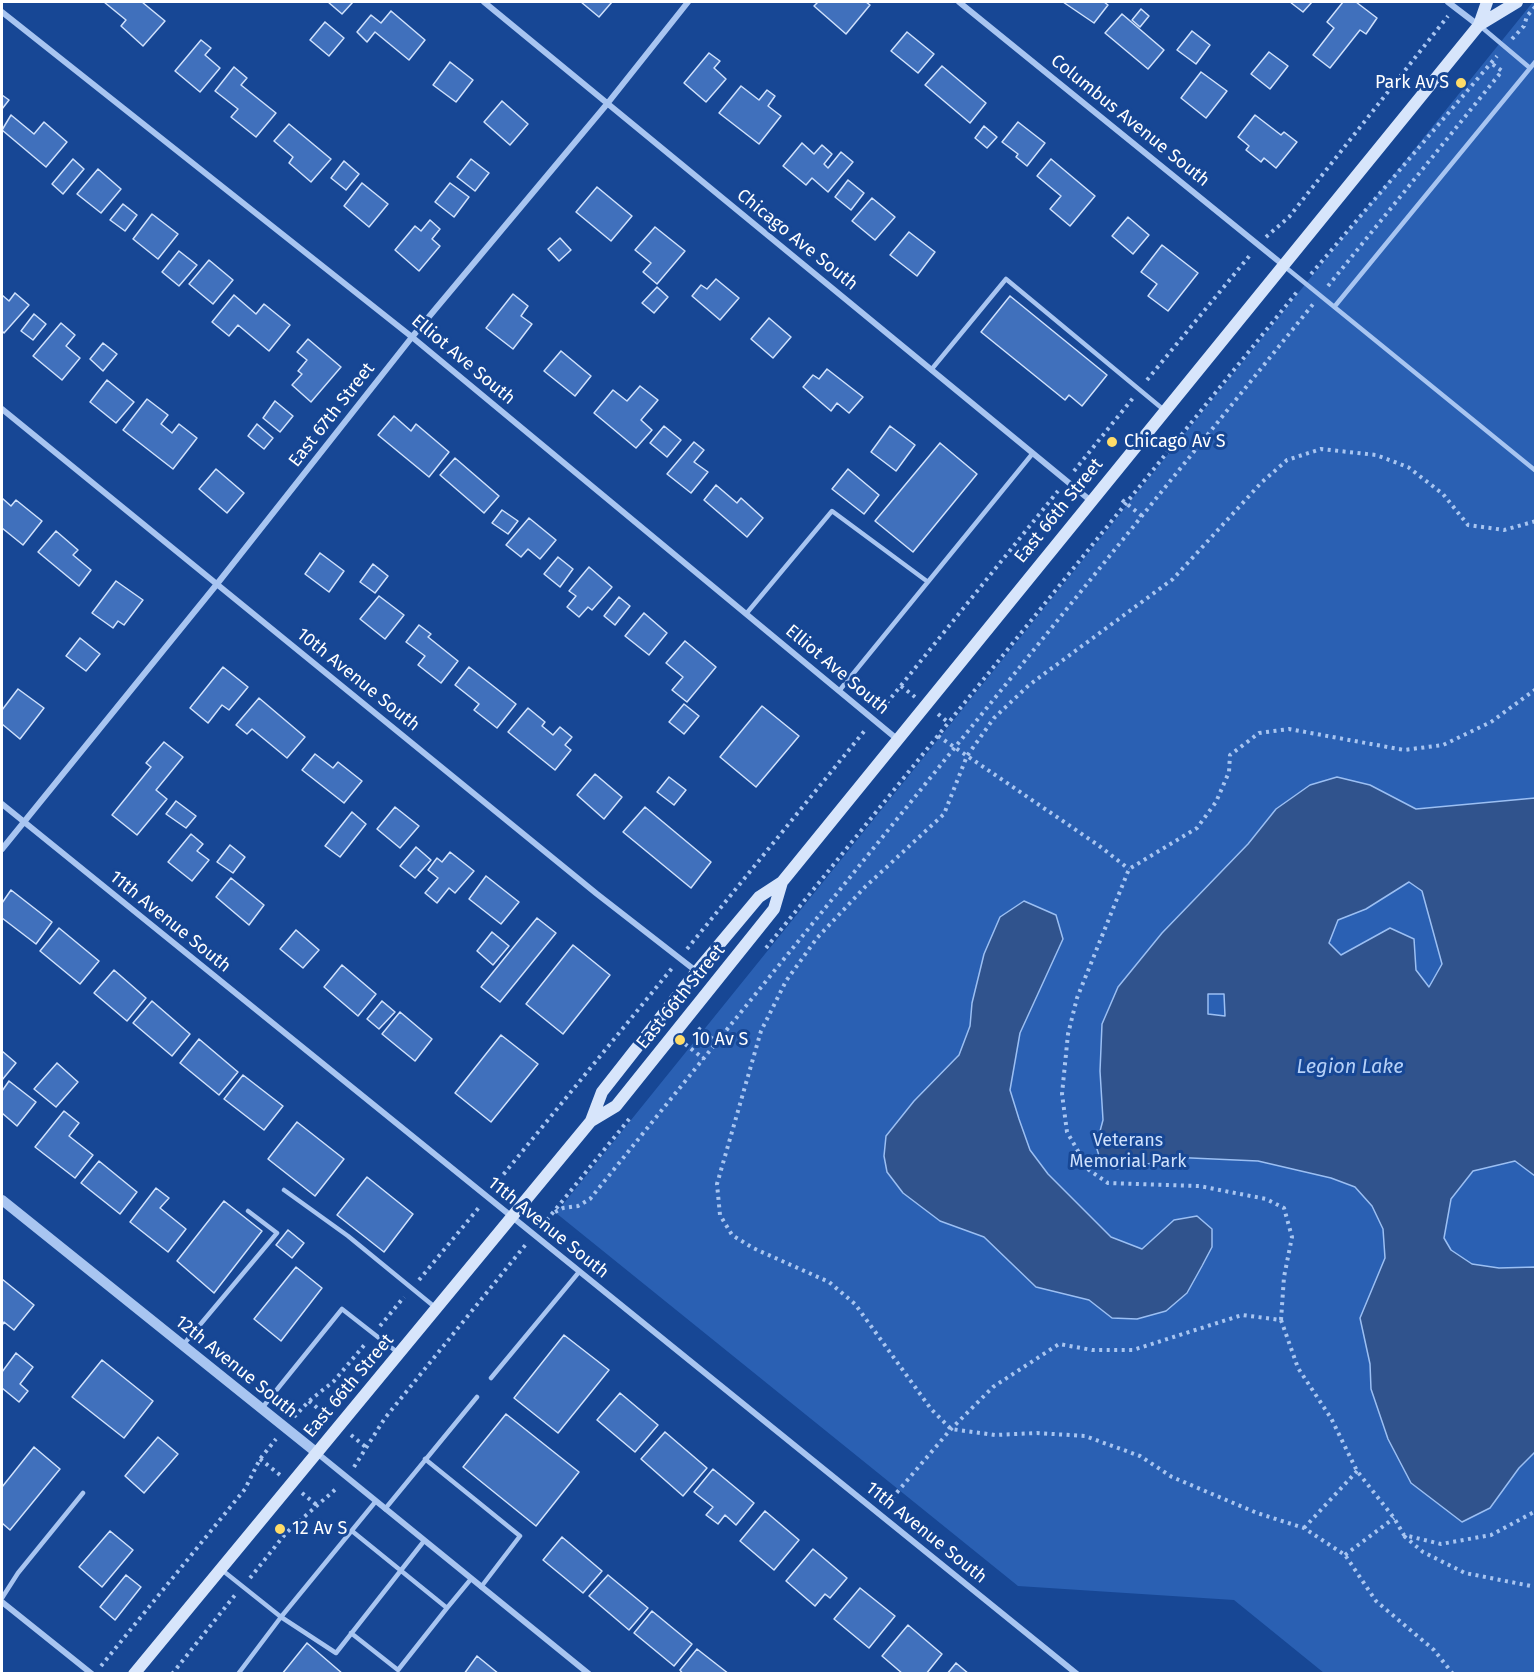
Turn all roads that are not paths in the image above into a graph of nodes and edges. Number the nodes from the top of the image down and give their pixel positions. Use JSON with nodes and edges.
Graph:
{"nodes":[{"id":1,"x":484,"y":2,"type":"edge"},
{"id":2,"x":688,"y":2,"type":"edge"},
{"id":3,"x":959,"y":2,"type":"edge"},
{"id":4,"x":1448,"y":2,"type":"edge"},
{"id":5,"x":1487,"y":2,"type":"edge"},
{"id":6,"x":1517,"y":2,"type":"edge"},
{"id":7,"x":2,"y":12,"type":"edge"},
{"id":8,"x":1479,"y":25,"type":"junction"},
{"id":9,"x":1536,"y":61,"type":"edge"},
{"id":10,"x":1530,"y":68,"type":"junction"},
{"id":11,"x":607,"y":104,"type":"junction"},
{"id":12,"x":1282,"y":264,"type":"junction"},
{"id":13,"x":1335,"y":306,"type":"junction"},
{"id":14,"x":412,"y":337,"type":"junction"},
{"id":15,"x":931,"y":370,"type":"junction"},
{"id":16,"x":2,"y":409,"type":"edge"},
{"id":17,"x":1164,"y":410,"type":"junction"},
{"id":18,"x":1033,"y":453,"type":"junction"},
{"id":19,"x":1536,"y":471,"type":"edge"},
{"id":20,"x":1091,"y":501,"type":"junction"},
{"id":21,"x":928,"y":582,"type":"junction"},
{"id":22,"x":217,"y":584,"type":"junction"},
{"id":23,"x":746,"y":614,"type":"junction"},
{"id":24,"x":839,"y":691,"type":"junction"},
{"id":25,"x":898,"y":740,"type":"junction"},
{"id":26,"x":2,"y":804,"type":"edge"},
{"id":27,"x":24,"y":821,"type":"junction"},
{"id":28,"x":2,"y":849,"type":"edge"},
{"id":29,"x":782,"y":882,"type":"junction"},
{"id":30,"x":697,"y":971,"type":"junction"},
{"id":31,"x":591,"y":1121,"type":"junction"},
{"id":32,"x":284,"y":1190,"type":"dead end"},
{"id":33,"x":2,"y":1200,"type":"edge"},
{"id":34,"x":248,"y":1211,"type":"dead end"},
{"id":35,"x":512,"y":1218,"type":"junction"},
{"id":36,"x":579,"y":1272,"type":"junction"},
{"id":37,"x":436,"y":1308,"type":"junction"},
{"id":38,"x":183,"y":1345,"type":"junction"},
{"id":39,"x":399,"y":1354,"type":"junction"},
{"id":40,"x":491,"y":1378,"type":"dead end"},
{"id":41,"x":477,"y":1397,"type":"dead end"},
{"id":42,"x":262,"y":1408,"type":"junction"},
{"id":43,"x":317,"y":1453,"type":"junction"},
{"id":44,"x":425,"y":1460,"type":"junction"},
{"id":45,"x":82,"y":1493,"type":"dead end"},
{"id":46,"x":376,"y":1501,"type":"junction"},
{"id":47,"x":385,"y":1509,"type":"junction"},
{"id":48,"x":352,"y":1531,"type":"junction"},
{"id":49,"x":424,"y":1541,"type":"junction"},
{"id":50,"x":220,"y":1569,"type":"junction"},
{"id":51,"x":400,"y":1572,"type":"junction"},
{"id":52,"x":471,"y":1579,"type":"junction"},
{"id":53,"x":482,"y":1587,"type":"junction"},
{"id":54,"x":2,"y":1600,"type":"edge"},
{"id":55,"x":447,"y":1608,"type":"junction"},
{"id":56,"x":281,"y":1617,"type":"junction"},
{"id":57,"x":351,"y":1633,"type":"junction"},
{"id":58,"x":94,"y":1674,"type":"edge"},
{"id":59,"x":134,"y":1674,"type":"edge"},
{"id":60,"x":238,"y":1674,"type":"edge"},
{"id":61,"x":589,"y":1674,"type":"edge"},
{"id":62,"x":1077,"y":1674,"type":"edge"}],
"edges":[{"from":1,"to":11,"type":"street","name":"Chicago Ave South"},
{"from":2,"to":11,"type":"street","name":"East 67th Street"},
{"from":3,"to":12,"type":"street","name":"Columbus Avenue South"},
{"from":4,"to":8,"type":"street"},
{"from":5,"to":8,"type":"main road","name":"East 66th Street"},
{"from":6,"to":8,"type":"main road","name":"East 66th Street"},
{"from":7,"to":14,"type":"street","name":"Elliot Ave South"},
{"from":8,"to":10,"type":"lane"},
{"from":8,"to":12,"type":"main road","name":"East 66th Street"},
{"from":9,"to":10,"type":"lane"},
{"from":10,"to":13,"type":"lane"},
{"from":11,"to":14,"type":"street","name":"East 67th Street"},
{"from":11,"to":15,"type":"street","name":"Chicago Ave South"},
{"from":12,"to":13,"type":"lane"},
{"from":12,"to":17,"type":"main road","name":"East 66th Street"},
{"from":13,"to":19,"type":"lane"},
{"from":14,"to":22,"type":"street","name":"East 67th Street"},
{"from":14,"to":23,"type":"street","name":"Elliot Ave South"},
{"from":15,"to":17,"type":"lane"},
{"from":15,"to":18,"type":"street","name":"Chicago Ave South"},
{"from":16,"to":22,"type":"street","name":"10th Avenue South"},
{"from":17,"to":20,"type":"main road","name":"East 66th Street"},
{"from":18,"to":20,"type":"street","name":"Chicago Ave South"},
{"from":18,"to":21,"type":"lane"},
{"from":20,"to":25,"type":"main road","name":"East 66th Street"},
{"from":21,"to":23,"type":"lane"},
{"from":21,"to":24,"type":"lane"},
{"from":22,"to":27,"type":"street","name":"East 67th Street"},
{"from":22,"to":30,"type":"street","name":"10th Avenue South"},
{"from":23,"to":24,"type":"street","name":"Elliot Ave South"},
{"from":24,"to":25,"type":"street","name":"Elliot Ave South"},
{"from":25,"to":29,"type":"main road","name":"East 66th Street"},
{"from":26,"to":27,"type":"street","name":"11th Avenue South"},
{"from":27,"to":28,"type":"street","name":"East 67th Street"},
{"from":27,"to":35,"type":"street","name":"11th Avenue South"},
{"from":29,"to":30,"type":"main road","name":"East 66th Street"},
{"from":29,"to":31,"type":"main road","name":"East 66th Street"},
{"from":30,"to":31,"type":"main road","name":"East 66th Street"},
{"from":31,"to":35,"type":"main road","name":"East 66th Street"},
{"from":32,"to":37,"type":"lane"},
{"from":33,"to":38,"type":"street","name":"12th Avenue South"},
{"from":34,"to":38,"type":"lane"},
{"from":35,"to":36,"type":"street","name":"11th Avenue South"},
{"from":35,"to":37,"type":"main road","name":"East 66th Street"},
{"from":36,"to":40,"type":"lane"},
{"from":36,"to":62,"type":"street","name":"11th Avenue South"},
{"from":37,"to":39,"type":"main road","name":"East 66th Street"},
{"from":38,"to":42,"type":"street","name":"12th Avenue South"},
{"from":39,"to":42,"type":"lane"},
{"from":39,"to":43,"type":"main road","name":"East 66th Street"},
{"from":41,"to":44,"type":"lane"},
{"from":42,"to":43,"type":"street","name":"12th Avenue South"},
{"from":43,"to":46,"type":"street","name":"12th Avenue South"},
{"from":43,"to":50,"type":"main road","name":"East 66th Street"},
{"from":44,"to":47,"type":"lane"},
{"from":44,"to":53,"type":"lane"},
{"from":45,"to":54,"type":"lane"},
{"from":46,"to":47,"type":"street","name":"12th Avenue South"},
{"from":46,"to":48,"type":"lane"},
{"from":47,"to":49,"type":"street","name":"12th Avenue South"},
{"from":48,"to":51,"type":"lane"},
{"from":48,"to":56,"type":"lane"},
{"from":49,"to":51,"type":"lane"},
{"from":49,"to":52,"type":"street","name":"12th Avenue South"},
{"from":50,"to":56,"type":"lane"},
{"from":50,"to":59,"type":"main road","name":"East 66th Street"},
{"from":51,"to":55,"type":"lane"},
{"from":51,"to":57,"type":"lane"},
{"from":52,"to":53,"type":"street","name":"12th Avenue South"},
{"from":52,"to":55,"type":"lane"},
{"from":53,"to":61,"type":"street","name":"12th Avenue South"},
{"from":54,"to":58,"type":"street"},
{"from":55,"to":57,"type":"lane"},
{"from":56,"to":57,"type":"lane"},
{"from":56,"to":60,"type":"lane"}]}
